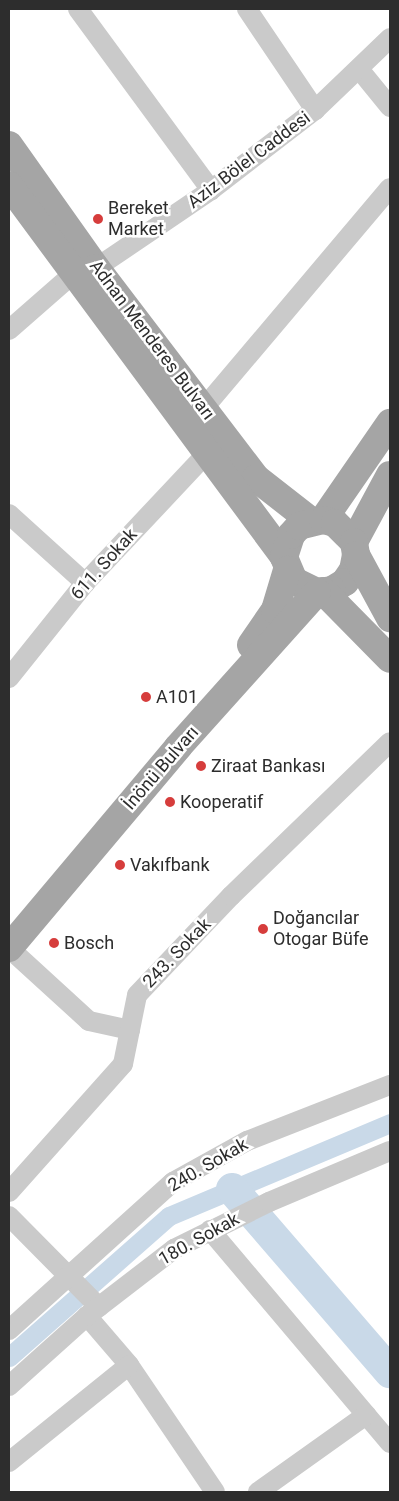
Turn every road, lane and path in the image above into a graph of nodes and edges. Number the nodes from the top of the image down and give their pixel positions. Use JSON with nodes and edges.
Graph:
{"nodes":[{"id":1,"x":78,"y":9,"type":"edge"},
{"id":2,"x":247,"y":9,"type":"edge"},
{"id":3,"x":390,"y":38,"type":"edge"},
{"id":4,"x":359,"y":70,"type":"junction"},
{"id":5,"x":390,"y":107,"type":"edge"},
{"id":6,"x":315,"y":110,"type":"junction"},
{"id":7,"x":9,"y":145,"type":"edge"},
{"id":8,"x":390,"y":188,"type":"edge"},
{"id":9,"x":211,"y":190,"type":"junction"},
{"id":10,"x":13,"y":199,"type":"edge"},
{"id":11,"x":85,"y":271,"type":"junction"},
{"id":12,"x":9,"y":330,"type":"edge"},
{"id":13,"x":203,"y":409,"type":"junction"},
{"id":14,"x":390,"y":423,"type":"edge"},
{"id":15,"x":206,"y":454,"type":"junction"},
{"id":16,"x":390,"y":475,"type":"edge"},
{"id":17,"x":9,"y":514,"type":"edge"},
{"id":18,"x":317,"y":520,"type":"junction"},
{"id":19,"x":355,"y":548,"type":"junction"},
{"id":20,"x":285,"y":564,"type":"junction"},
{"id":21,"x":85,"y":582,"type":"junction"},
{"id":22,"x":320,"y":592,"type":"junction"},
{"id":23,"x":390,"y":618,"type":"edge"},
{"id":24,"x":390,"y":660,"type":"edge"},
{"id":25,"x":9,"y":678,"type":"edge"},
{"id":26,"x":390,"y":742,"type":"edge"},
{"id":27,"x":9,"y":926,"type":"edge"},
{"id":28,"x":9,"y":948,"type":"edge"},
{"id":29,"x":130,"y":1030,"type":"junction"},
{"id":30,"x":390,"y":1085,"type":"edge"},
{"id":31,"x":390,"y":1151,"type":"edge"},
{"id":32,"x":9,"y":1192,"type":"edge"},
{"id":33,"x":9,"y":1216,"type":"edge"},
{"id":34,"x":217,"y":1227,"type":"junction"},
{"id":35,"x":74,"y":1280,"type":"junction"},
{"id":36,"x":94,"y":1309,"type":"junction"},
{"id":37,"x":9,"y":1330,"type":"edge"},
{"id":38,"x":129,"y":1365,"type":"junction"},
{"id":39,"x":9,"y":1386,"type":"edge"},
{"id":40,"x":366,"y":1415,"type":"junction"},
{"id":41,"x":390,"y":1443,"type":"edge"},
{"id":42,"x":9,"y":1462,"type":"edge"},
{"id":43,"x":215,"y":1492,"type":"edge"},
{"id":44,"x":258,"y":1492,"type":"edge"}],
"edges":[{"from":1,"to":9,"type":"street"},
{"from":2,"to":6,"type":"street"},
{"from":3,"to":4,"type":"street","name":"Aziz Bölel Caddesi"},
{"from":4,"to":5,"type":"street"},
{"from":4,"to":6,"type":"street","name":"Aziz Bölel Caddesi"},
{"from":6,"to":9,"type":"street","name":"Aziz Bölel Caddesi"},
{"from":7,"to":11,"type":"main road","name":"Adnan Menderes Bulvarı"},
{"from":8,"to":13,"type":"street"},
{"from":9,"to":11,"type":"street","name":"Aziz Bölel Caddesi"},
{"from":10,"to":11,"type":"main road","name":"Adnan Menderes Bulvarı"},
{"from":11,"to":12,"type":"street","name":"Aziz Bölel Caddesi"},
{"from":11,"to":13,"type":"main road","name":"Adnan Menderes Bulvarı"},
{"from":11,"to":15,"type":"main road","name":"Adnan Menderes Bulvarı"},
{"from":13,"to":18,"type":"main road","name":"Adnan Menderes Bulvarı"},
{"from":14,"to":18,"type":"main road"},
{"from":15,"to":20,"type":"main road","name":"Adnan Menderes Bulvarı"},
{"from":15,"to":21,"type":"street","name":"611. Sokak"},
{"from":16,"to":19,"type":"main road"},
{"from":17,"to":21,"type":"street"},
{"from":18,"to":19,"type":"main road","name":"Adnan Menderes Bulvarı"},
{"from":18,"to":20,"type":"main road"},
{"from":19,"to":22,"type":"main road"},
{"from":19,"to":23,"type":"main road","name":"Adnan Menderes Bulvarı"},
{"from":20,"to":22,"type":"main road","name":"Adnan Menderes Bulvarı"},
{"from":20,"to":27,"type":"main road","name":"İnönü Bulvarı"},
{"from":21,"to":25,"type":"street","name":"611. Sokak"},
{"from":22,"to":24,"type":"main road","name":"Adnan Menderes Bulvarı"},
{"from":22,"to":28,"type":"main road","name":"İnönü Bulvarı"},
{"from":26,"to":29,"type":"street","name":"243. Sokak"},
{"from":28,"to":29,"type":"street"},
{"from":29,"to":32,"type":"street","name":"243. Sokak"},
{"from":30,"to":35,"type":"street","name":"240. Sokak"},
{"from":31,"to":34,"type":"street","name":"180. Sokak"},
{"from":33,"to":35,"type":"street"},
{"from":34,"to":36,"type":"street","name":"180. Sokak"},
{"from":34,"to":40,"type":"street"},
{"from":35,"to":36,"type":"street"},
{"from":35,"to":37,"type":"street","name":"240. Sokak"},
{"from":36,"to":38,"type":"street"},
{"from":36,"to":39,"type":"street","name":"180. Sokak"},
{"from":38,"to":42,"type":"street"},
{"from":38,"to":43,"type":"street"},
{"from":40,"to":41,"type":"street"},
{"from":40,"to":44,"type":"street"}]}
